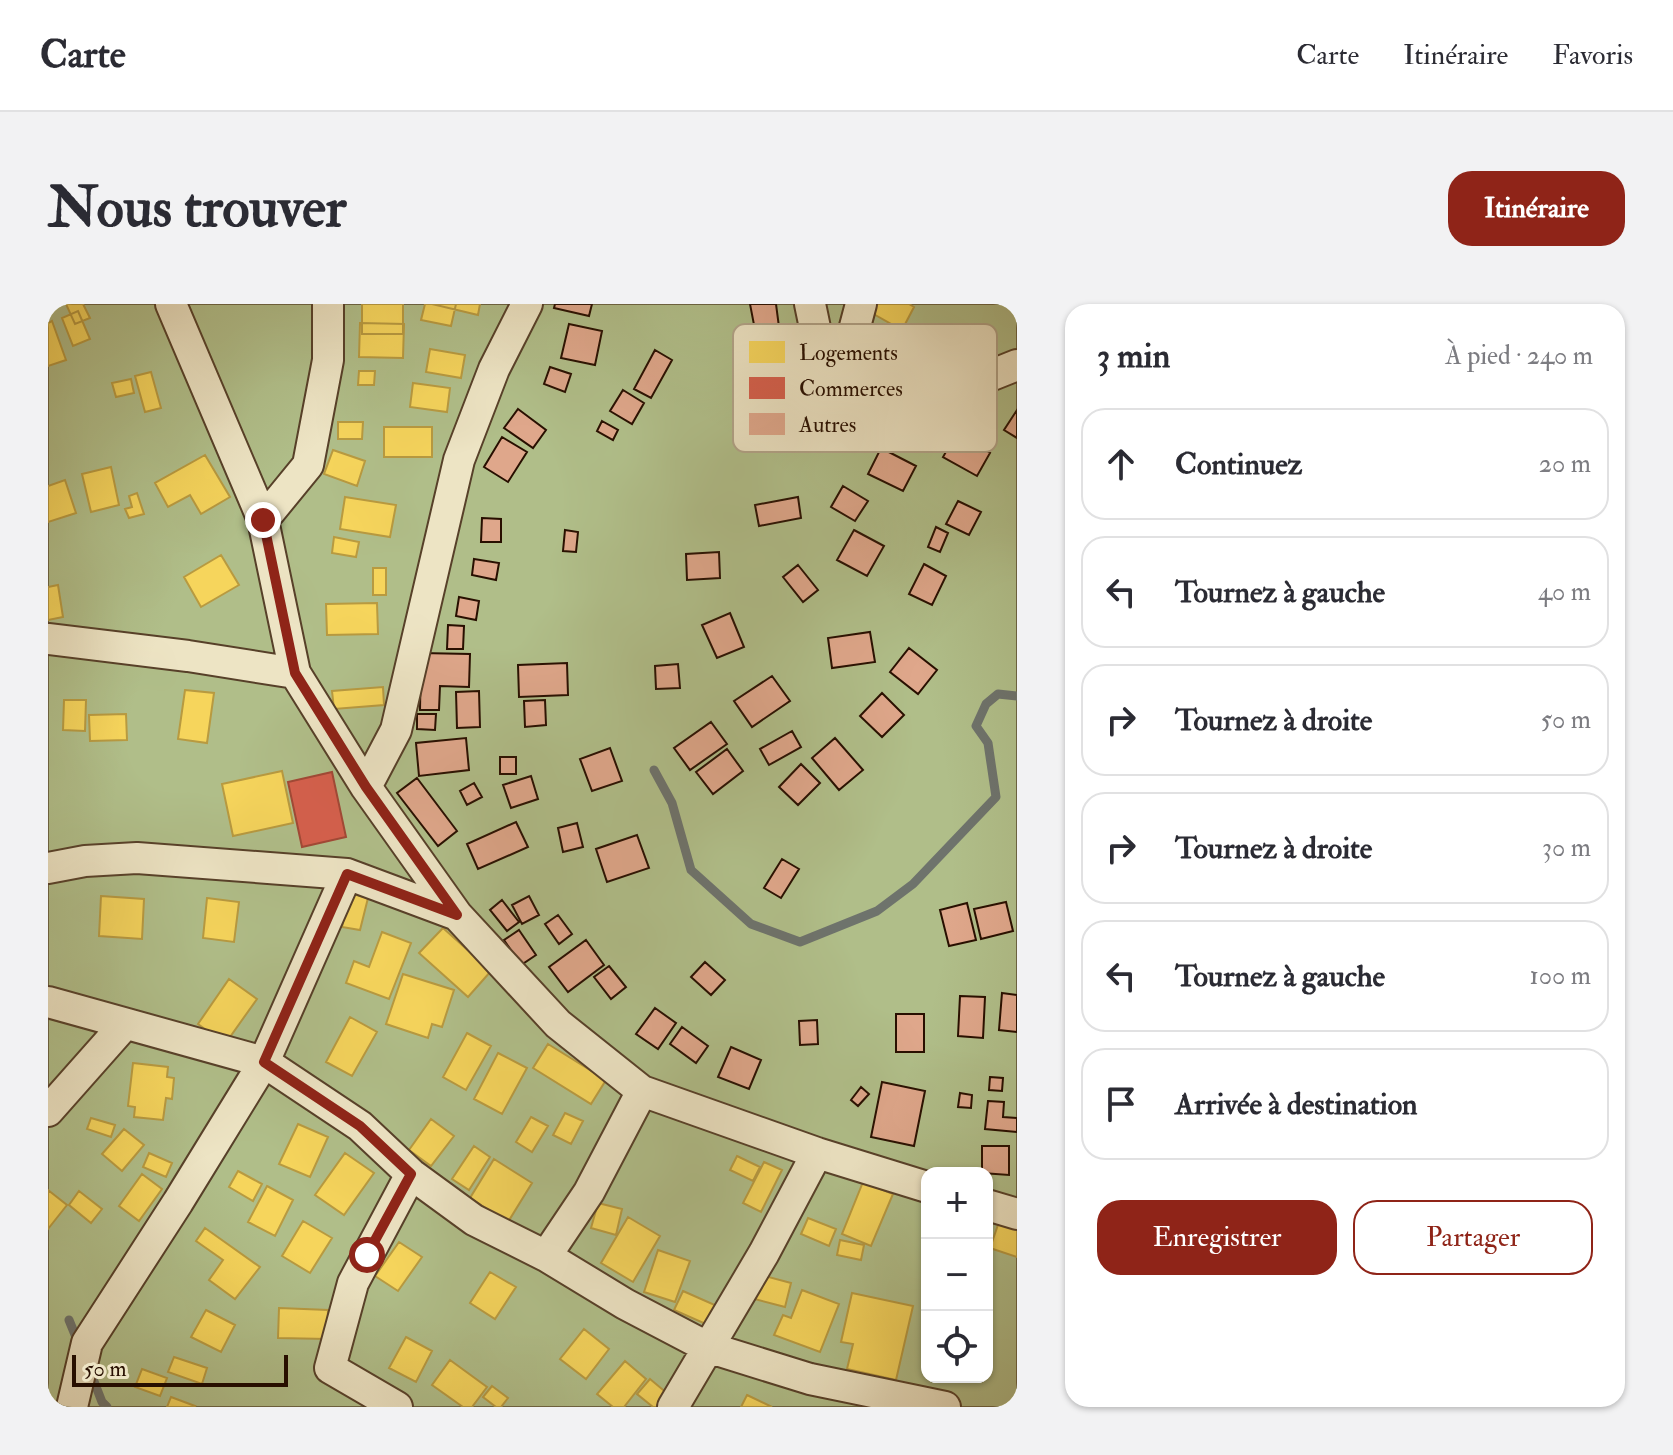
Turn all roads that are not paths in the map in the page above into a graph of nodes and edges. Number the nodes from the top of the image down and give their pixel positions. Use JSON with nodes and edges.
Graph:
{"nodes":[{"id":1,"x":171,"y":304,"type":"edge"},
{"id":2,"x":328,"y":304,"type":"edge"},
{"id":3,"x":527,"y":304,"type":"edge"},
{"id":4,"x":810,"y":304,"type":"edge"},
{"id":5,"x":861,"y":304,"type":"edge"},
{"id":6,"x":814,"y":324,"type":"edge"},
{"id":7,"x":855,"y":324,"type":"edge"},
{"id":8,"x":1017,"y":365,"type":"edge"},
{"id":9,"x":997,"y":373,"type":"edge"},
{"id":10,"x":263,"y":520,"type":"junction"},
{"id":11,"x":48,"y":639,"type":"edge"},
{"id":12,"x":295,"y":673,"type":"junction"},
{"id":13,"x":366,"y":787,"type":"junction"},
{"id":14,"x":48,"y":868,"type":"edge"},
{"id":15,"x":347,"y":874,"type":"junction"},
{"id":16,"x":457,"y":915,"type":"junction"},
{"id":17,"x":48,"y":1002,"type":"edge"},
{"id":18,"x":125,"y":1024,"type":"junction"},
{"id":19,"x":264,"y":1062,"type":"junction"},
{"id":20,"x":642,"y":1091,"type":"junction"},
{"id":21,"x":48,"y":1111,"type":"edge"},
{"id":22,"x":817,"y":1153,"type":"junction"},
{"id":23,"x":411,"y":1174,"type":"junction"},
{"id":24,"x":921,"y":1185,"type":"edge"},
{"id":25,"x":993,"y":1207,"type":"edge"},
{"id":26,"x":1017,"y":1214,"type":"edge"},
{"id":27,"x":546,"y":1256,"type":"junction"},
{"id":28,"x":707,"y":1347,"type":"junction"},
{"id":29,"x":883,"y":1401,"type":"edge"},
{"id":30,"x":72,"y":1407,"type":"edge"},
{"id":31,"x":397,"y":1407,"type":"edge"},
{"id":32,"x":673,"y":1407,"type":"edge"},
{"id":33,"x":945,"y":1407,"type":"edge"}],
"edges":[{"from":1,"to":10,"type":"street"},
{"from":2,"to":10,"type":"street"},
{"from":3,"to":13,"type":"street"},
{"from":4,"to":6,"type":"street"},
{"from":5,"to":7,"type":"street"},
{"from":8,"to":9,"type":"street"},
{"from":10,"to":12,"type":"street"},
{"from":11,"to":12,"type":"street"},
{"from":12,"to":13,"type":"street"},
{"from":13,"to":16,"type":"street"},
{"from":14,"to":15,"type":"street"},
{"from":15,"to":16,"type":"street"},
{"from":15,"to":19,"type":"street"},
{"from":16,"to":20,"type":"street"},
{"from":17,"to":18,"type":"street"},
{"from":18,"to":19,"type":"street"},
{"from":18,"to":21,"type":"street"},
{"from":19,"to":23,"type":"street"},
{"from":19,"to":30,"type":"street"},
{"from":20,"to":22,"type":"street"},
{"from":20,"to":27,"type":"street"},
{"from":22,"to":24,"type":"street"},
{"from":22,"to":28,"type":"street"},
{"from":23,"to":27,"type":"street"},
{"from":23,"to":31,"type":"street"},
{"from":25,"to":26,"type":"street"},
{"from":27,"to":28,"type":"street"},
{"from":28,"to":29,"type":"street"},
{"from":28,"to":32,"type":"street"},
{"from":29,"to":33,"type":"street"}]}
